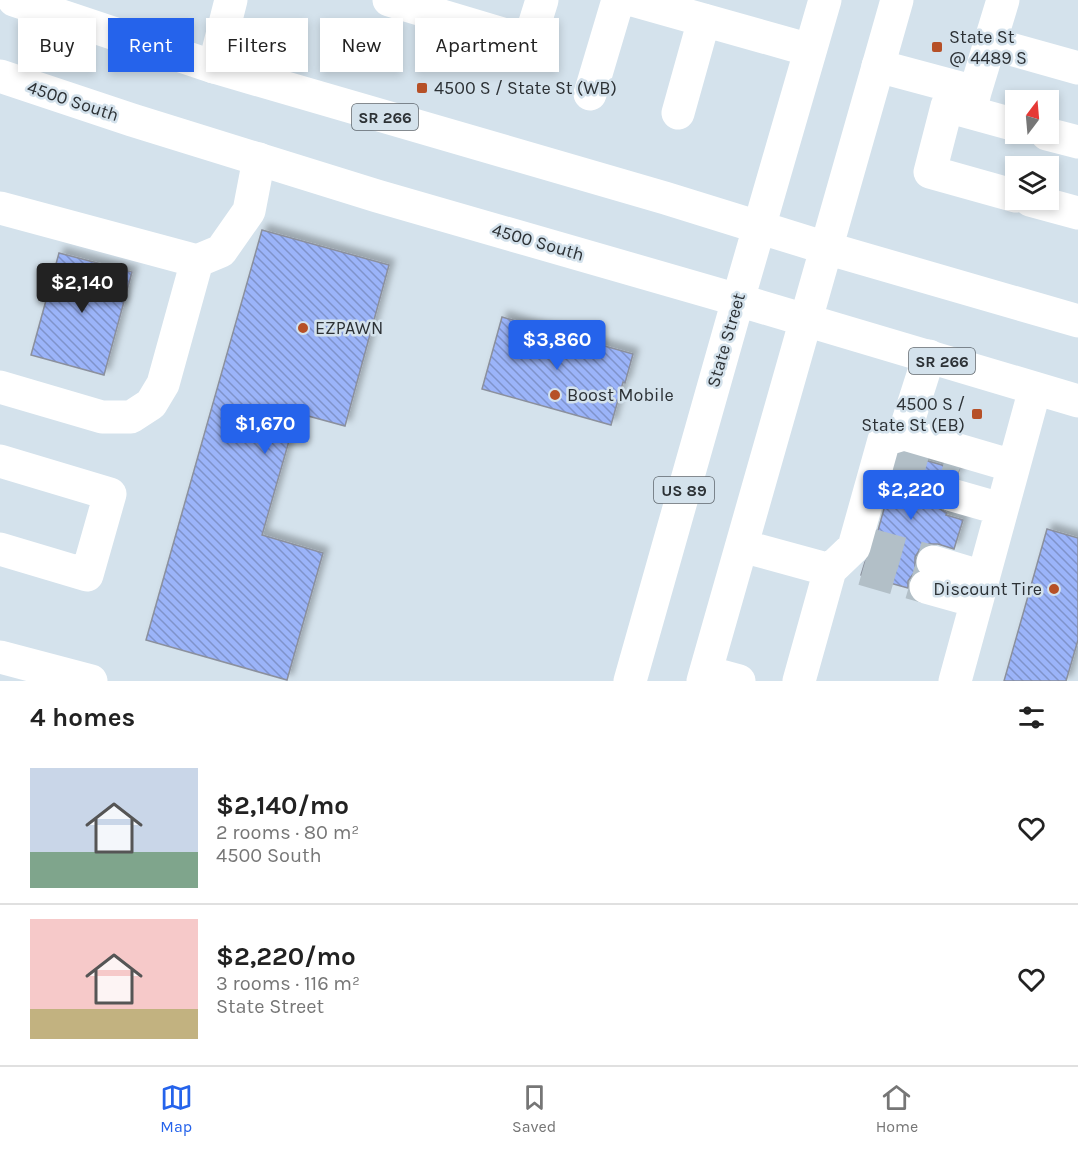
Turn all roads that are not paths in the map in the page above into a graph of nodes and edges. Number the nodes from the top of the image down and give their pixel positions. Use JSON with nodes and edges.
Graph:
{"nodes":[{"id":1,"x":14,"y":0,"type":"edge"},
{"id":2,"x":231,"y":0,"type":"edge"},
{"id":3,"x":389,"y":0,"type":"edge"},
{"id":4,"x":542,"y":0,"type":"edge"},
{"id":5,"x":618,"y":0,"type":"edge"},
{"id":6,"x":633,"y":0,"type":"edge"},
{"id":7,"x":825,"y":0,"type":"edge"},
{"id":8,"x":897,"y":0,"type":"edge"},
{"id":9,"x":1003,"y":0,"type":"edge"},
{"id":10,"x":226,"y":18,"type":"edge"},
{"id":11,"x":704,"y":20,"type":"junction"},
{"id":12,"x":990,"y":43,"type":"junction"},
{"id":13,"x":810,"y":50,"type":"junction"},
{"id":14,"x":206,"y":64,"type":"edge"},
{"id":15,"x":878,"y":66,"type":"junction"},
{"id":16,"x":1078,"y":68,"type":"edge"},
{"id":17,"x":231,"y":72,"type":"edge"},
{"id":18,"x":0,"y":76,"type":"edge"},
{"id":19,"x":590,"y":94,"type":"dead end"},
{"id":20,"x":973,"y":102,"type":"junction"},
{"id":21,"x":678,"y":113,"type":"dead end"},
{"id":22,"x":1005,"y":119,"type":"edge"},
{"id":23,"x":1059,"y":137,"type":"edge"},
{"id":24,"x":1078,"y":142,"type":"edge"},
{"id":25,"x":259,"y":159,"type":"junction"},
{"id":26,"x":1005,"y":193,"type":"edge"},
{"id":27,"x":0,"y":208,"type":"edge"},
{"id":28,"x":1059,"y":208,"type":"edge"},
{"id":29,"x":1078,"y":213,"type":"edge"},
{"id":30,"x":759,"y":227,"type":"junction"},
{"id":31,"x":826,"y":248,"type":"junction"},
{"id":32,"x":197,"y":261,"type":"junction"},
{"id":33,"x":738,"y":300,"type":"junction"},
{"id":34,"x":807,"y":320,"type":"junction"},
{"id":35,"x":1078,"y":321,"type":"edge"},
{"id":36,"x":928,"y":356,"type":"junction"},
{"id":37,"x":0,"y":387,"type":"edge"},
{"id":38,"x":1035,"y":389,"type":"junction"},
{"id":39,"x":1078,"y":401,"type":"edge"},
{"id":40,"x":889,"y":457,"type":"junction"},
{"id":41,"x":0,"y":461,"type":"edge"},
{"id":42,"x":955,"y":483,"type":"tunnel mouth"},
{"id":43,"x":1007,"y":487,"type":"junction"},
{"id":44,"x":742,"y":546,"type":"junction"},
{"id":45,"x":0,"y":549,"type":"edge"},
{"id":46,"x":851,"y":557,"type":"junction"},
{"id":47,"x":929,"y":575,"type":"tunnel mouth"},
{"id":48,"x":980,"y":589,"type":"junction"},
{"id":49,"x":0,"y":657,"type":"edge"},
{"id":50,"x":704,"y":676,"type":"edge"},
{"id":51,"x":806,"y":679,"type":"edge"},
{"id":52,"x":92,"y":681,"type":"edge"},
{"id":53,"x":630,"y":681,"type":"edge"},
{"id":54,"x":739,"y":681,"type":"edge"},
{"id":55,"x":955,"y":681,"type":"edge"}],
"edges":[{"from":1,"to":14,"type":"main road","number":"SR 266"},
{"from":2,"to":10,"type":"main road"},
{"from":3,"to":4,"type":"main road"},
{"from":5,"to":19,"type":"main road"},
{"from":6,"to":11,"type":"main road"},
{"from":7,"to":13,"type":"main road","name":"State Street","number":"US 89"},
{"from":8,"to":15,"type":"main road"},
{"from":9,"to":12,"type":"main road"},
{"from":11,"to":13,"type":"main road"},
{"from":11,"to":21,"type":"main road"},
{"from":12,"to":16,"type":"main road"},
{"from":12,"to":20,"type":"main road"},
{"from":13,"to":30,"type":"main road","name":"State Street","number":"US 89"},
{"from":15,"to":20,"type":"main road"},
{"from":15,"to":31,"type":"main road"},
{"from":17,"to":30,"type":"main road","number":"SR 266"},
{"from":18,"to":25,"type":"main road","name":"4500 South","number":"SR 266"},
{"from":20,"to":22,"type":"main road"},
{"from":20,"to":26,"type":"main road"},
{"from":23,"to":24,"type":"main road"},
{"from":25,"to":32,"type":"main road"},
{"from":25,"to":33,"type":"main road","name":"4500 South","number":"SR 266"},
{"from":27,"to":32,"type":"main road"},
{"from":28,"to":29,"type":"main road"},
{"from":30,"to":31,"type":"main road","number":"SR 266"},
{"from":30,"to":33,"type":"main road","name":"State Street","number":"US 89"},
{"from":31,"to":34,"type":"main road"},
{"from":31,"to":35,"type":"main road","number":"SR 266"},
{"from":32,"to":37,"type":"main road"},
{"from":33,"to":34,"type":"main road","name":"4500 South","number":"SR 266"},
{"from":33,"to":53,"type":"main road","name":"State Street","number":"US 89"},
{"from":34,"to":36,"type":"main road","name":"4500 South","number":"SR 266"},
{"from":34,"to":44,"type":"main road"},
{"from":36,"to":38,"type":"main road","name":"4500 South","number":"SR 266"},
{"from":36,"to":40,"type":"main road"},
{"from":38,"to":39,"type":"main road","name":"4500 South","number":"SR 266"},
{"from":38,"to":43,"type":"main road"},
{"from":40,"to":43,"type":"main road"},
{"from":40,"to":46,"type":"main road"},
{"from":41,"to":45,"type":"main road"},
{"from":42,"to":43,"type":"main road"},
{"from":43,"to":48,"type":"main road"},
{"from":44,"to":46,"type":"main road"},
{"from":44,"to":50,"type":"main road"},
{"from":46,"to":51,"type":"main road"},
{"from":47,"to":48,"type":"main road"},
{"from":48,"to":55,"type":"main road"},
{"from":49,"to":52,"type":"main road"},
{"from":50,"to":54,"type":"main road"}]}
